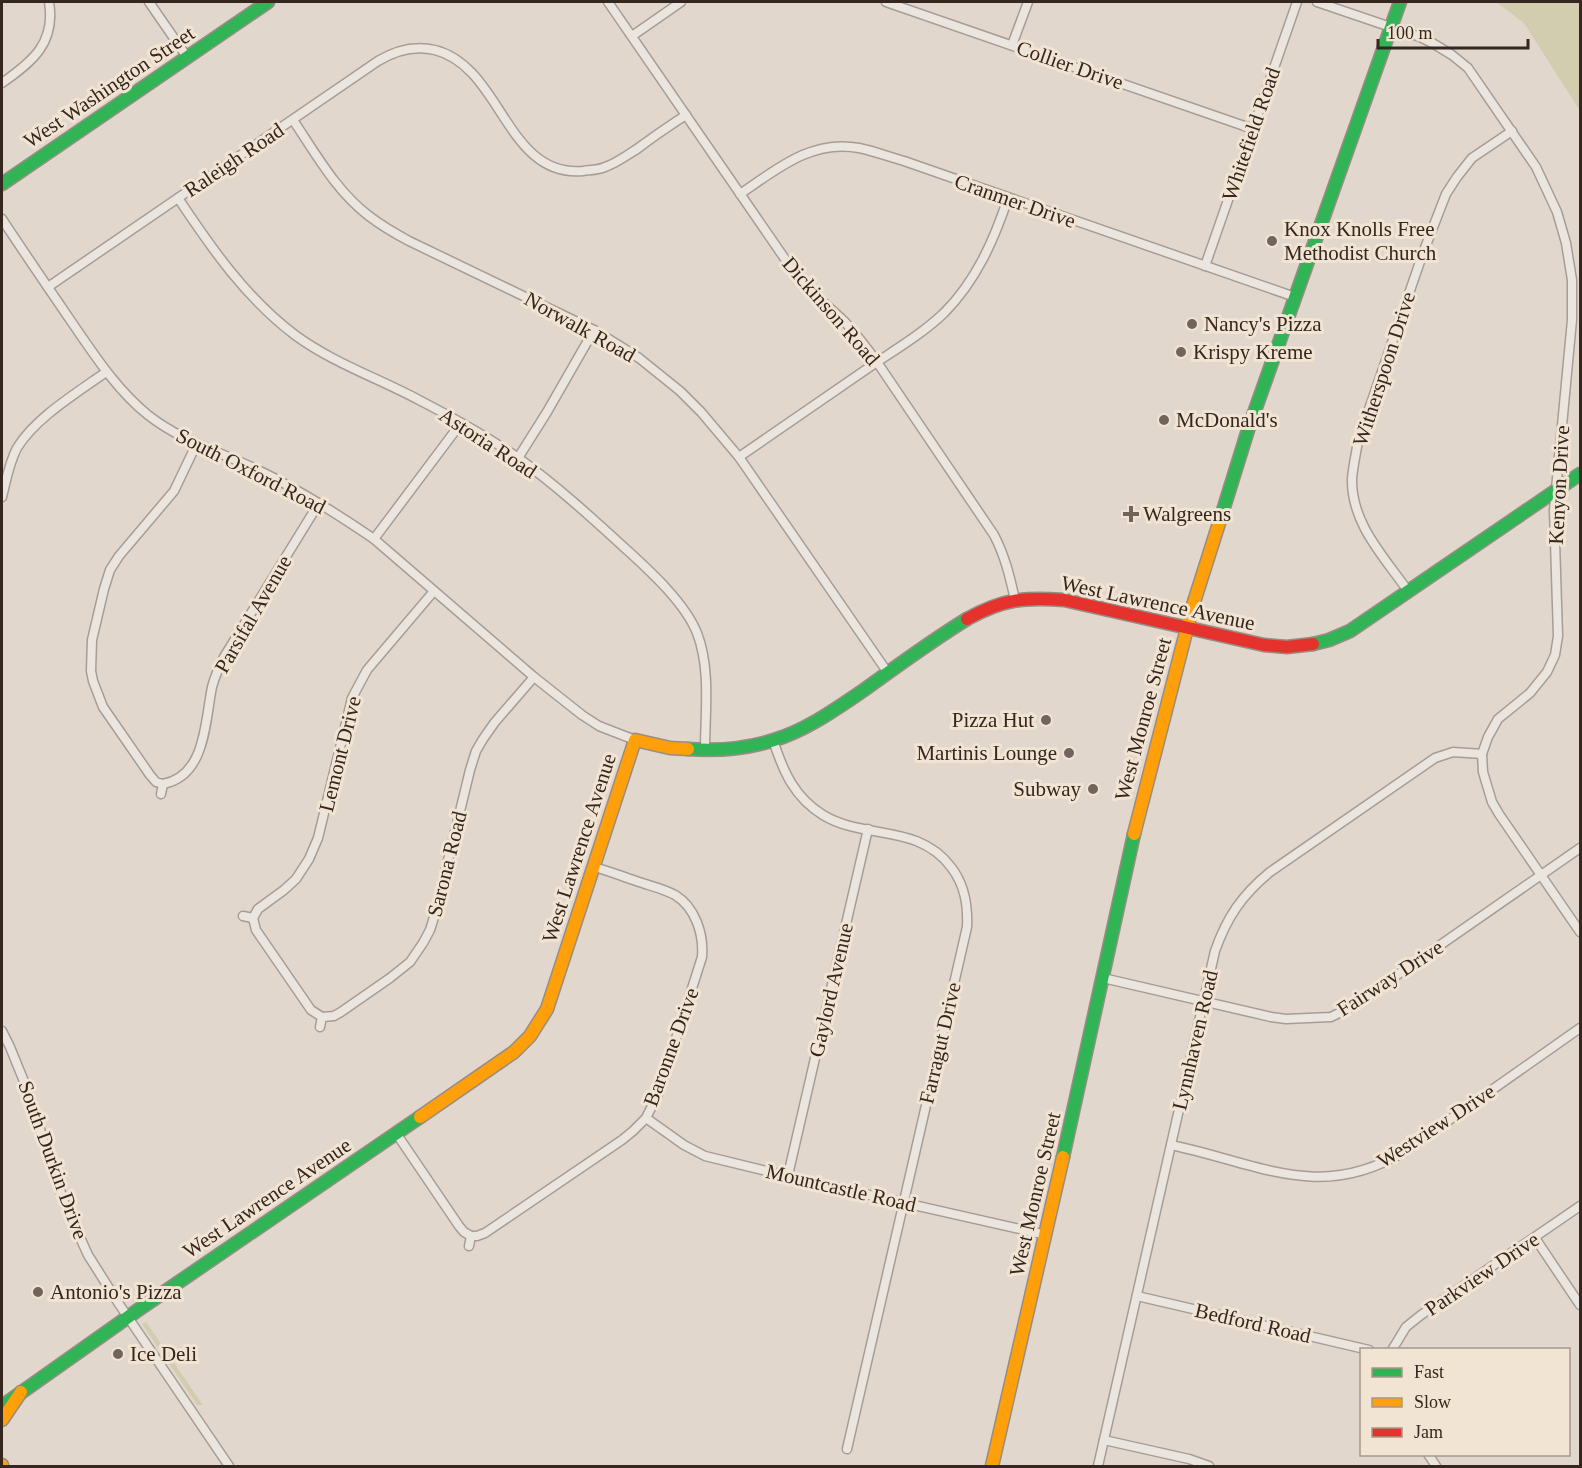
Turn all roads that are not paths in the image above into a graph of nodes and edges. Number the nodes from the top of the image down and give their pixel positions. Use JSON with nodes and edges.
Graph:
{"nodes":[{"id":1,"x":49,"y":2,"type":"edge"},
{"id":2,"x":149,"y":2,"type":"edge"},
{"id":3,"x":268,"y":2,"type":"edge"},
{"id":4,"x":608,"y":2,"type":"edge"},
{"id":5,"x":681,"y":2,"type":"edge"},
{"id":6,"x":886,"y":2,"type":"edge"},
{"id":7,"x":1028,"y":2,"type":"edge"},
{"id":8,"x":1297,"y":2,"type":"edge"},
{"id":9,"x":1317,"y":2,"type":"edge"},
{"id":10,"x":1400,"y":2,"type":"edge"},
{"id":11,"x":1392,"y":28,"type":"junction"},
{"id":12,"x":632,"y":36,"type":"junction"},
{"id":13,"x":1012,"y":45,"type":"junction"},
{"id":14,"x":187,"y":57,"type":"junction"},
{"id":15,"x":2,"y":83,"type":"edge"},
{"id":16,"x":686,"y":115,"type":"junction"},
{"id":17,"x":293,"y":120,"type":"junction"},
{"id":18,"x":1253,"y":129,"type":"junction"},
{"id":19,"x":1512,"y":131,"type":"junction"},
{"id":20,"x":2,"y":184,"type":"edge"},
{"id":21,"x":740,"y":194,"type":"junction"},
{"id":22,"x":178,"y":198,"type":"junction"},
{"id":23,"x":1008,"y":198,"type":"junction"},
{"id":24,"x":2,"y":219,"type":"edge"},
{"id":25,"x":1205,"y":266,"type":"junction"},
{"id":26,"x":48,"y":287,"type":"junction"},
{"id":27,"x":1295,"y":297,"type":"junction"},
{"id":28,"x":594,"y":330,"type":"junction"},
{"id":29,"x":877,"y":362,"type":"junction"},
{"id":30,"x":106,"y":372,"type":"junction"},
{"id":31,"x":461,"y":423,"type":"junction"},
{"id":32,"x":196,"y":444,"type":"junction"},
{"id":33,"x":739,"y":457,"type":"junction"},
{"id":34,"x":518,"y":458,"type":"junction"},
{"id":35,"x":1581,"y":474,"type":"edge"},
{"id":36,"x":3,"y":483,"type":"edge"},
{"id":37,"x":1556,"y":490,"type":"junction"},
{"id":38,"x":2,"y":497,"type":"edge"},
{"id":39,"x":319,"y":503,"type":"junction"},
{"id":40,"x":374,"y":539,"type":"junction"},
{"id":41,"x":434,"y":591,"type":"junction"},
{"id":42,"x":1408,"y":591,"type":"junction"},
{"id":43,"x":1015,"y":600,"type":"junction"},
{"id":44,"x":1187,"y":628,"type":"junction"},
{"id":45,"x":888,"y":673,"type":"junction"},
{"id":46,"x":534,"y":677,"type":"junction"},
{"id":47,"x":635,"y":740,"type":"junction"},
{"id":48,"x":773,"y":740,"type":"junction"},
{"id":49,"x":705,"y":750,"type":"junction"},
{"id":50,"x":1482,"y":754,"type":"junction"},
{"id":51,"x":163,"y":784,"type":"junction"},
{"id":52,"x":161,"y":794,"type":"dead end"},
{"id":53,"x":868,"y":829,"type":"junction"},
{"id":54,"x":1581,"y":848,"type":"edge"},
{"id":55,"x":594,"y":867,"type":"junction"},
{"id":56,"x":1541,"y":875,"type":"junction"},
{"id":57,"x":243,"y":916,"type":"dead end"},
{"id":58,"x":253,"y":918,"type":"junction"},
{"id":59,"x":1581,"y":932,"type":"edge"},
{"id":60,"x":1103,"y":978,"type":"junction"},
{"id":61,"x":1204,"y":1002,"type":"junction"},
{"id":62,"x":322,"y":1017,"type":"junction"},
{"id":63,"x":320,"y":1027,"type":"dead end"},
{"id":64,"x":1581,"y":1028,"type":"edge"},
{"id":65,"x":2,"y":1031,"type":"edge"},
{"id":66,"x":646,"y":1118,"type":"junction"},
{"id":67,"x":396,"y":1133,"type":"junction"},
{"id":68,"x":1171,"y":1145,"type":"junction"},
{"id":69,"x":788,"y":1175,"type":"junction"},
{"id":70,"x":903,"y":1202,"type":"junction"},
{"id":71,"x":1581,"y":1206,"type":"edge"},
{"id":72,"x":1046,"y":1235,"type":"junction"},
{"id":73,"x":471,"y":1236,"type":"junction"},
{"id":74,"x":1535,"y":1238,"type":"junction"},
{"id":75,"x":469,"y":1246,"type":"dead end"},
{"id":76,"x":1137,"y":1296,"type":"junction"},
{"id":77,"x":1581,"y":1305,"type":"edge"},
{"id":78,"x":128,"y":1317,"type":"junction"},
{"id":79,"x":1360,"y":1348,"type":"edge"},
{"id":80,"x":1393,"y":1348,"type":"edge"},
{"id":81,"x":21,"y":1392,"type":"junction"},
{"id":82,"x":2,"y":1398,"type":"edge"},
{"id":83,"x":2,"y":1406,"type":"edge"},
{"id":84,"x":2,"y":1420,"type":"edge"},
{"id":85,"x":1104,"y":1440,"type":"junction"},
{"id":86,"x":847,"y":1449,"type":"dead end"},
{"id":87,"x":230,"y":1467,"type":"edge"},
{"id":88,"x":992,"y":1467,"type":"edge"},
{"id":89,"x":1098,"y":1467,"type":"edge"},
{"id":90,"x":1209,"y":1467,"type":"edge"}],
"edges":[{"from":1,"to":15,"type":"street"},
{"from":2,"to":14,"type":"street"},
{"from":3,"to":14,"type":"main road","name":"West Washington Street"},
{"from":4,"to":12,"type":"street","name":"Dickinson Road"},
{"from":5,"to":12,"type":"street"},
{"from":6,"to":13,"type":"street","name":"Collier Drive"},
{"from":7,"to":13,"type":"street"},
{"from":8,"to":18,"type":"street","name":"Whitefield Road"},
{"from":9,"to":11,"type":"street","name":"Kenyon Drive"},
{"from":10,"to":11,"type":"main road","name":"West Monroe Street"},
{"from":11,"to":19,"type":"street","name":"Kenyon Drive"},
{"from":11,"to":27,"type":"main road","name":"West Monroe Street"},
{"from":12,"to":16,"type":"street","name":"Dickinson Road"},
{"from":13,"to":18,"type":"street","name":"Collier Drive"},
{"from":14,"to":20,"type":"main road","name":"West Washington Street"},
{"from":16,"to":17,"type":"street","name":"Raleigh Road"},
{"from":16,"to":21,"type":"street","name":"Dickinson Road"},
{"from":17,"to":22,"type":"street","name":"Raleigh Road"},
{"from":17,"to":28,"type":"street","name":"Norwalk Road"},
{"from":18,"to":25,"type":"street","name":"Whitefield Road"},
{"from":19,"to":37,"type":"street","name":"Kenyon Drive"},
{"from":19,"to":42,"type":"street","name":"Witherspoon Drive"},
{"from":21,"to":23,"type":"street","name":"Cranmer Drive"},
{"from":21,"to":29,"type":"street","name":"Dickinson Road"},
{"from":22,"to":26,"type":"street","name":"Raleigh Road"},
{"from":22,"to":31,"type":"street","name":"Astoria Road"},
{"from":23,"to":25,"type":"street","name":"Cranmer Drive"},
{"from":23,"to":29,"type":"street"},
{"from":24,"to":26,"type":"street","name":"South Oxford Road"},
{"from":25,"to":27,"type":"street","name":"Cranmer Drive"},
{"from":26,"to":30,"type":"street","name":"South Oxford Road"},
{"from":27,"to":44,"type":"main road","name":"West Monroe Street"},
{"from":28,"to":33,"type":"street","name":"Norwalk Road"},
{"from":28,"to":34,"type":"street"},
{"from":29,"to":33,"type":"street"},
{"from":29,"to":43,"type":"street","name":"Dickinson Road"},
{"from":30,"to":32,"type":"street","name":"South Oxford Road"},
{"from":30,"to":36,"type":"street"},
{"from":31,"to":34,"type":"street","name":"Astoria Road"},
{"from":31,"to":40,"type":"street"},
{"from":32,"to":39,"type":"street","name":"South Oxford Road"},
{"from":32,"to":51,"type":"street"},
{"from":33,"to":45,"type":"street","name":"Norwalk Road"},
{"from":34,"to":49,"type":"street","name":"Astoria Road"},
{"from":35,"to":37,"type":"main road","name":"West Lawrence Avenue"},
{"from":36,"to":38,"type":"street"},
{"from":37,"to":42,"type":"main road","name":"West Lawrence Avenue"},
{"from":37,"to":50,"type":"street","name":"Kenyon Drive"},
{"from":39,"to":40,"type":"street","name":"South Oxford Road"},
{"from":39,"to":51,"type":"street","name":"Parsifal Avenue"},
{"from":40,"to":41,"type":"street","name":"South Oxford Road"},
{"from":41,"to":46,"type":"street","name":"South Oxford Road"},
{"from":41,"to":58,"type":"street","name":"Lemont Drive"},
{"from":42,"to":44,"type":"main road","name":"West Lawrence Avenue"},
{"from":43,"to":44,"type":"main road","name":"West Lawrence Avenue"},
{"from":43,"to":45,"type":"main road","name":"West Lawrence Avenue"},
{"from":44,"to":60,"type":"main road","name":"West Monroe Street"},
{"from":45,"to":48,"type":"main road","name":"West Lawrence Avenue"},
{"from":46,"to":47,"type":"street","name":"South Oxford Road"},
{"from":46,"to":62,"type":"street","name":"Sarona Road"},
{"from":47,"to":49,"type":"main road","name":"West Lawrence Avenue"},
{"from":47,"to":55,"type":"main road","name":"West Lawrence Avenue"},
{"from":48,"to":49,"type":"main road","name":"West Lawrence Avenue"},
{"from":48,"to":53,"type":"street","name":"Farragut Drive"},
{"from":50,"to":56,"type":"street"},
{"from":50,"to":61,"type":"street","name":"Lynnhaven Road"},
{"from":51,"to":52,"type":"street"},
{"from":53,"to":69,"type":"street","name":"Gaylord Avenue"},
{"from":53,"to":70,"type":"street","name":"Farragut Drive"},
{"from":54,"to":56,"type":"street","name":"Fairway Drive"},
{"from":55,"to":66,"type":"street","name":"Baronne Drive"},
{"from":55,"to":67,"type":"main road","name":"West Lawrence Avenue"},
{"from":56,"to":59,"type":"street"},
{"from":56,"to":61,"type":"street","name":"Fairway Drive"},
{"from":57,"to":58,"type":"street"},
{"from":58,"to":62,"type":"street"},
{"from":60,"to":61,"type":"street","name":"Fairway Drive"},
{"from":60,"to":72,"type":"main road","name":"West Monroe Street"},
{"from":61,"to":68,"type":"street","name":"Lynnhaven Road"},
{"from":62,"to":63,"type":"street"},
{"from":64,"to":68,"type":"street","name":"Westview Drive"},
{"from":65,"to":78,"type":"street","name":"South Durkin Drive"},
{"from":66,"to":69,"type":"street","name":"Mountcastle Road"},
{"from":66,"to":73,"type":"street","name":"Baronne Drive"},
{"from":67,"to":73,"type":"street"},
{"from":67,"to":78,"type":"main road","name":"West Lawrence Avenue"},
{"from":68,"to":76,"type":"street","name":"Lynnhaven Road"},
{"from":69,"to":70,"type":"street","name":"Mountcastle Road"},
{"from":70,"to":72,"type":"street","name":"Mountcastle Road"},
{"from":70,"to":86,"type":"street","name":"Farragut Drive"},
{"from":71,"to":74,"type":"street","name":"Parkview Drive"},
{"from":72,"to":88,"type":"main road","name":"West Monroe Street"},
{"from":73,"to":75,"type":"street"},
{"from":74,"to":77,"type":"street"},
{"from":74,"to":80,"type":"street","name":"Parkview Drive"},
{"from":76,"to":79,"type":"street","name":"Bedford Road"},
{"from":76,"to":85,"type":"street","name":"Lynnhaven Road"},
{"from":78,"to":81,"type":"main road","name":"West Lawrence Avenue"},
{"from":78,"to":87,"type":"street","name":"South Durkin Drive"},
{"from":81,"to":82,"type":"main road"},
{"from":81,"to":83,"type":"main road","name":"West Lawrence Avenue"},
{"from":81,"to":84,"type":"main road"},
{"from":85,"to":89,"type":"street","name":"Lynnhaven Road"},
{"from":85,"to":90,"type":"street"}]}
